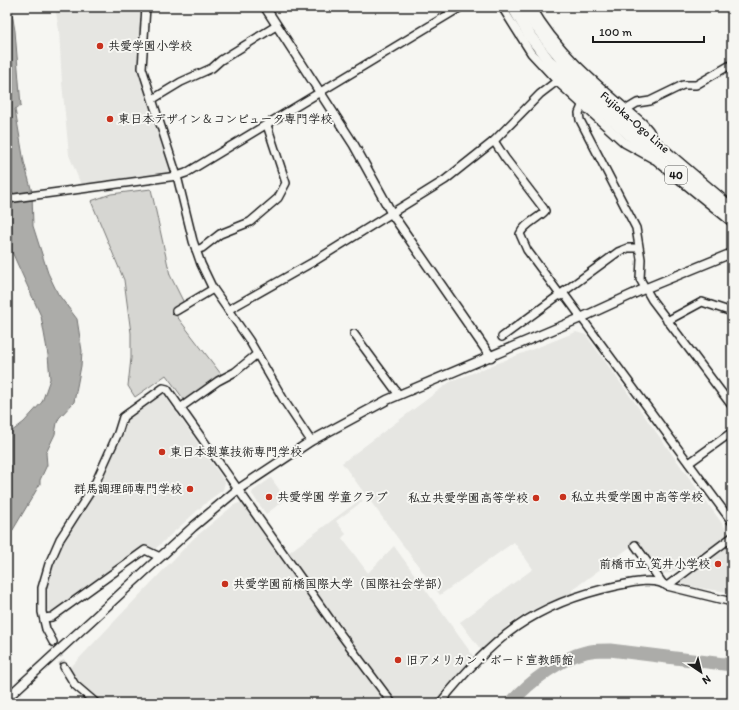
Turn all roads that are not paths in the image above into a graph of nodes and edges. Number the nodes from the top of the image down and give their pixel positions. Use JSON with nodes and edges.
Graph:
{"nodes":[{"id":1,"x":146,"y":7,"type":"edge"},
{"id":2,"x":265,"y":7,"type":"edge"},
{"id":3,"x":461,"y":7,"type":"edge"},
{"id":4,"x":502,"y":7,"type":"edge"},
{"id":5,"x":513,"y":7,"type":"edge"},
{"id":6,"x":524,"y":7,"type":"edge"},
{"id":7,"x":532,"y":7,"type":"edge"},
{"id":8,"x":276,"y":26,"type":"junction"},
{"id":9,"x":534,"y":33,"type":"junction"},
{"id":10,"x":732,"y":64,"type":"edge"},
{"id":11,"x":557,"y":82,"type":"junction"},
{"id":12,"x":320,"y":92,"type":"junction"},
{"id":13,"x":152,"y":99,"type":"junction"},
{"id":14,"x":582,"y":106,"type":"junction"},
{"id":15,"x":629,"y":111,"type":"junction"},
{"id":16,"x":268,"y":125,"type":"junction"},
{"id":17,"x":494,"y":142,"type":"junction"},
{"id":18,"x":656,"y":144,"type":"junction"},
{"id":19,"x":662,"y":163,"type":"junction"},
{"id":20,"x":177,"y":176,"type":"junction"},
{"id":21,"x":7,"y":198,"type":"edge"},
{"id":22,"x":732,"y":208,"type":"edge"},
{"id":23,"x":392,"y":214,"type":"junction"},
{"id":24,"x":732,"y":220,"type":"edge"},
{"id":25,"x":638,"y":248,"type":"junction"},
{"id":26,"x":196,"y":250,"type":"junction"},
{"id":27,"x":732,"y":253,"type":"edge"},
{"id":28,"x":213,"y":289,"type":"junction"},
{"id":29,"x":644,"y":289,"type":"junction"},
{"id":30,"x":562,"y":295,"type":"junction"},
{"id":31,"x":228,"y":310,"type":"junction"},
{"id":32,"x":176,"y":311,"type":"dead end"},
{"id":33,"x":732,"y":312,"type":"edge"},
{"id":34,"x":583,"y":317,"type":"junction"},
{"id":35,"x":667,"y":321,"type":"junction"},
{"id":36,"x":354,"y":334,"type":"dead end"},
{"id":37,"x":502,"y":337,"type":"dead end"},
{"id":38,"x":257,"y":354,"type":"junction"},
{"id":39,"x":491,"y":357,"type":"junction"},
{"id":40,"x":399,"y":395,"type":"junction"},
{"id":41,"x":732,"y":406,"type":"edge"},
{"id":42,"x":180,"y":408,"type":"junction"},
{"id":43,"x":732,"y":432,"type":"edge"},
{"id":44,"x":310,"y":441,"type":"junction"},
{"id":45,"x":689,"y":463,"type":"junction"},
{"id":46,"x":237,"y":490,"type":"junction"},
{"id":47,"x":732,"y":522,"type":"edge"},
{"id":48,"x":732,"y":537,"type":"edge"},
{"id":49,"x":635,"y":545,"type":"dead end"},
{"id":50,"x":160,"y":557,"type":"junction"},
{"id":51,"x":665,"y":585,"type":"junction"},
{"id":52,"x":732,"y":602,"type":"edge"},
{"id":53,"x":44,"y":618,"type":"junction"},
{"id":54,"x":53,"y":642,"type":"tunnel mouth"},
{"id":55,"x":64,"y":667,"type":"tunnel mouth"},
{"id":56,"x":7,"y":698,"type":"edge"},
{"id":57,"x":96,"y":703,"type":"edge"},
{"id":58,"x":392,"y":703,"type":"edge"},
{"id":59,"x":440,"y":703,"type":"edge"}],
"edges":[{"from":1,"to":13,"type":"street"},
{"from":2,"to":8,"type":"street"},
{"from":3,"to":12,"type":"street"},
{"from":4,"to":11,"type":"street"},
{"from":5,"to":9,"type":"main road","number":"40"},
{"from":6,"to":9,"type":"main road","number":"40"},
{"from":7,"to":15,"type":"street"},
{"from":8,"to":12,"type":"street"},
{"from":8,"to":13,"type":"street"},
{"from":9,"to":18,"type":"main road","name":"Fujioka-Ogo Line","number":"40"},
{"from":9,"to":19,"type":"main road","name":"Fujioka-Ogo Line","number":"40"},
{"from":10,"to":15,"type":"street"},
{"from":11,"to":14,"type":"street"},
{"from":11,"to":17,"type":"street"},
{"from":12,"to":16,"type":"street"},
{"from":12,"to":23,"type":"street"},
{"from":13,"to":20,"type":"street"},
{"from":14,"to":19,"type":"street"},
{"from":14,"to":25,"type":"street"},
{"from":15,"to":18,"type":"street"},
{"from":16,"to":20,"type":"street"},
{"from":16,"to":26,"type":"street"},
{"from":17,"to":23,"type":"street"},
{"from":17,"to":30,"type":"street"},
{"from":18,"to":22,"type":"main road","name":"Fujioka-Ogo Line","number":"40"},
{"from":19,"to":24,"type":"main road","name":"Fujioka-Ogo Line","number":"40"},
{"from":20,"to":21,"type":"street"},
{"from":20,"to":26,"type":"street"},
{"from":23,"to":31,"type":"street"},
{"from":23,"to":39,"type":"street"},
{"from":25,"to":29,"type":"street"},
{"from":25,"to":30,"type":"street"},
{"from":26,"to":28,"type":"street"},
{"from":27,"to":29,"type":"street"},
{"from":28,"to":31,"type":"street"},
{"from":28,"to":32,"type":"street"},
{"from":29,"to":34,"type":"street"},
{"from":29,"to":35,"type":"street"},
{"from":30,"to":34,"type":"street"},
{"from":30,"to":37,"type":"street"},
{"from":31,"to":38,"type":"street"},
{"from":33,"to":35,"type":"street"},
{"from":34,"to":39,"type":"street"},
{"from":34,"to":45,"type":"street"},
{"from":35,"to":41,"type":"street"},
{"from":36,"to":40,"type":"street"},
{"from":38,"to":42,"type":"street"},
{"from":38,"to":44,"type":"street"},
{"from":39,"to":40,"type":"street"},
{"from":40,"to":44,"type":"street"},
{"from":42,"to":46,"type":"street"},
{"from":42,"to":53,"type":"street"},
{"from":43,"to":45,"type":"street"},
{"from":44,"to":46,"type":"street"},
{"from":45,"to":47,"type":"street"},
{"from":46,"to":50,"type":"street"},
{"from":46,"to":58,"type":"street"},
{"from":48,"to":51,"type":"street"},
{"from":49,"to":51,"type":"street"},
{"from":50,"to":53,"type":"street"},
{"from":50,"to":56,"type":"street"},
{"from":51,"to":52,"type":"street"},
{"from":51,"to":59,"type":"street"},
{"from":53,"to":54,"type":"street"},
{"from":55,"to":57,"type":"street"}]}
